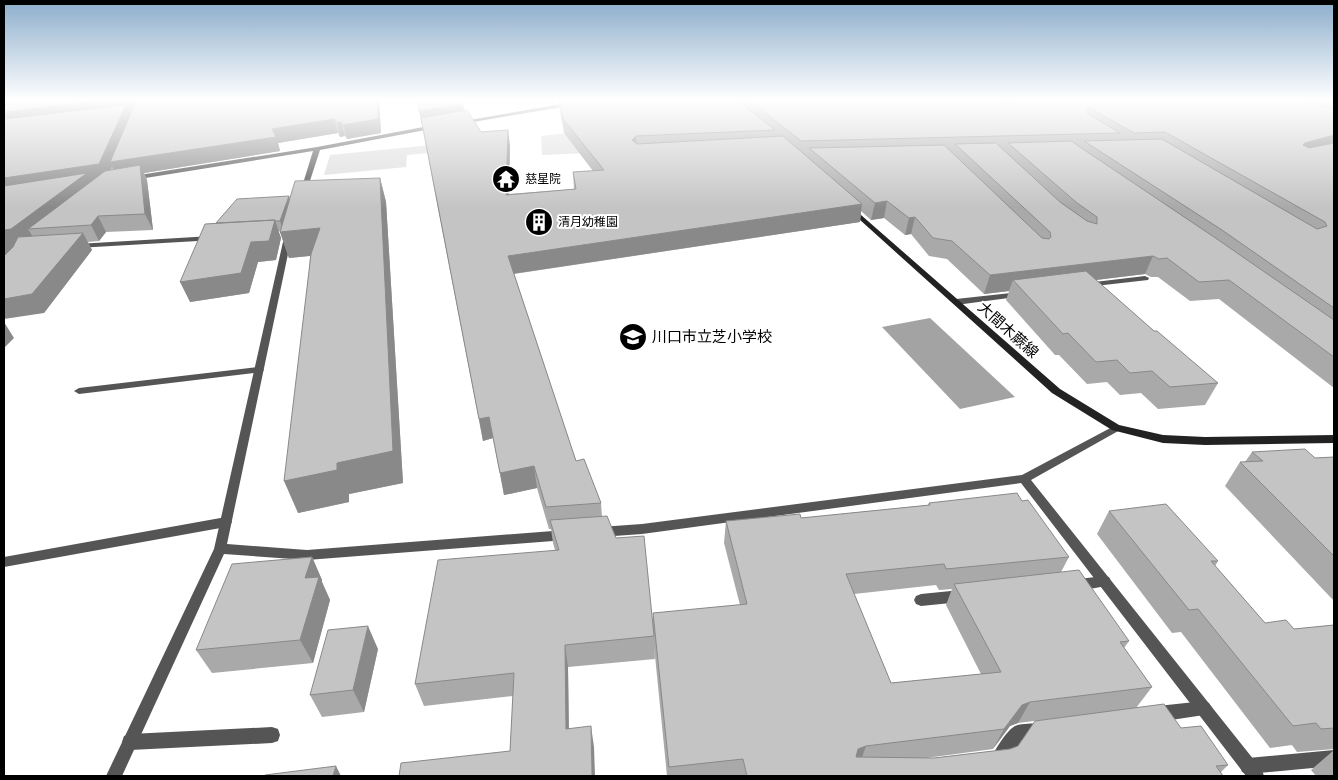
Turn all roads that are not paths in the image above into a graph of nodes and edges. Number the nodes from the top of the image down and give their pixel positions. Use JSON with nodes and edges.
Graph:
{"nodes":[{"id":1,"x":394,"y":135,"type":"edge"},
{"id":2,"x":317,"y":150,"type":"junction"},
{"id":3,"x":130,"y":178,"type":"edge"},
{"id":4,"x":841,"y":199,"type":"edge"},
{"id":5,"x":298,"y":207,"type":"edge"},
{"id":6,"x":286,"y":231,"type":"edge"},
{"id":7,"x":220,"y":238,"type":"edge"},
{"id":8,"x":64,"y":247,"type":"edge"},
{"id":9,"x":1145,"y":278,"type":"dead end"},
{"id":10,"x":1079,"y":286,"type":"edge"},
{"id":11,"x":1032,"y":292,"type":"edge"},
{"id":12,"x":956,"y":302,"type":"junction"},
{"id":13,"x":260,"y":370,"type":"junction"},
{"id":14,"x":79,"y":391,"type":"dead end"},
{"id":15,"x":1116,"y":428,"type":"junction"},
{"id":16,"x":1334,"y":438,"type":"edge"},
{"id":17,"x":1024,"y":479,"type":"junction"},
{"id":18,"x":226,"y":522,"type":"junction"},
{"id":19,"x":220,"y":549,"type":"junction"},
{"id":20,"x":4,"y":562,"type":"edge"},
{"id":21,"x":1104,"y":581,"type":"junction"},
{"id":22,"x":1066,"y":585,"type":"edge"},
{"id":23,"x":979,"y":594,"type":"edge"},
{"id":24,"x":921,"y":600,"type":"dead end"},
{"id":25,"x":1204,"y":708,"type":"junction"},
{"id":26,"x":1145,"y":716,"type":"edge"},
{"id":27,"x":1058,"y":728,"type":"edge"},
{"id":28,"x":272,"y":734,"type":"dead end"},
{"id":29,"x":130,"y":742,"type":"junction"},
{"id":30,"x":1334,"y":758,"type":"edge"},
{"id":31,"x":980,"y":762,"type":"edge"},
{"id":32,"x":1252,"y":771,"type":"edge"},
{"id":33,"x":114,"y":776,"type":"edge"}],
"edges":[{"from":1,"to":2,"type":"street"},
{"from":2,"to":3,"type":"street"},
{"from":2,"to":5,"type":"street"},
{"from":4,"to":12,"type":"main road","name":"大間木蕨線"},
{"from":6,"to":13,"type":"street"},
{"from":7,"to":8,"type":"street"},
{"from":9,"to":10,"type":"street"},
{"from":11,"to":12,"type":"street"},
{"from":12,"to":15,"type":"main road","name":"大間木蕨線"},
{"from":13,"to":14,"type":"street"},
{"from":13,"to":18,"type":"street"},
{"from":15,"to":16,"type":"main road","name":"大間木蕨線"},
{"from":15,"to":17,"type":"street"},
{"from":17,"to":19,"type":"street"},
{"from":17,"to":21,"type":"street"},
{"from":18,"to":19,"type":"street"},
{"from":18,"to":20,"type":"street"},
{"from":19,"to":29,"type":"street"},
{"from":21,"to":22,"type":"street"},
{"from":21,"to":25,"type":"street"},
{"from":23,"to":24,"type":"street"},
{"from":25,"to":26,"type":"street"},
{"from":25,"to":32,"type":"street"},
{"from":27,"to":31,"type":"street"},
{"from":28,"to":29,"type":"street"},
{"from":29,"to":33,"type":"street"},
{"from":30,"to":32,"type":"street"}]}
